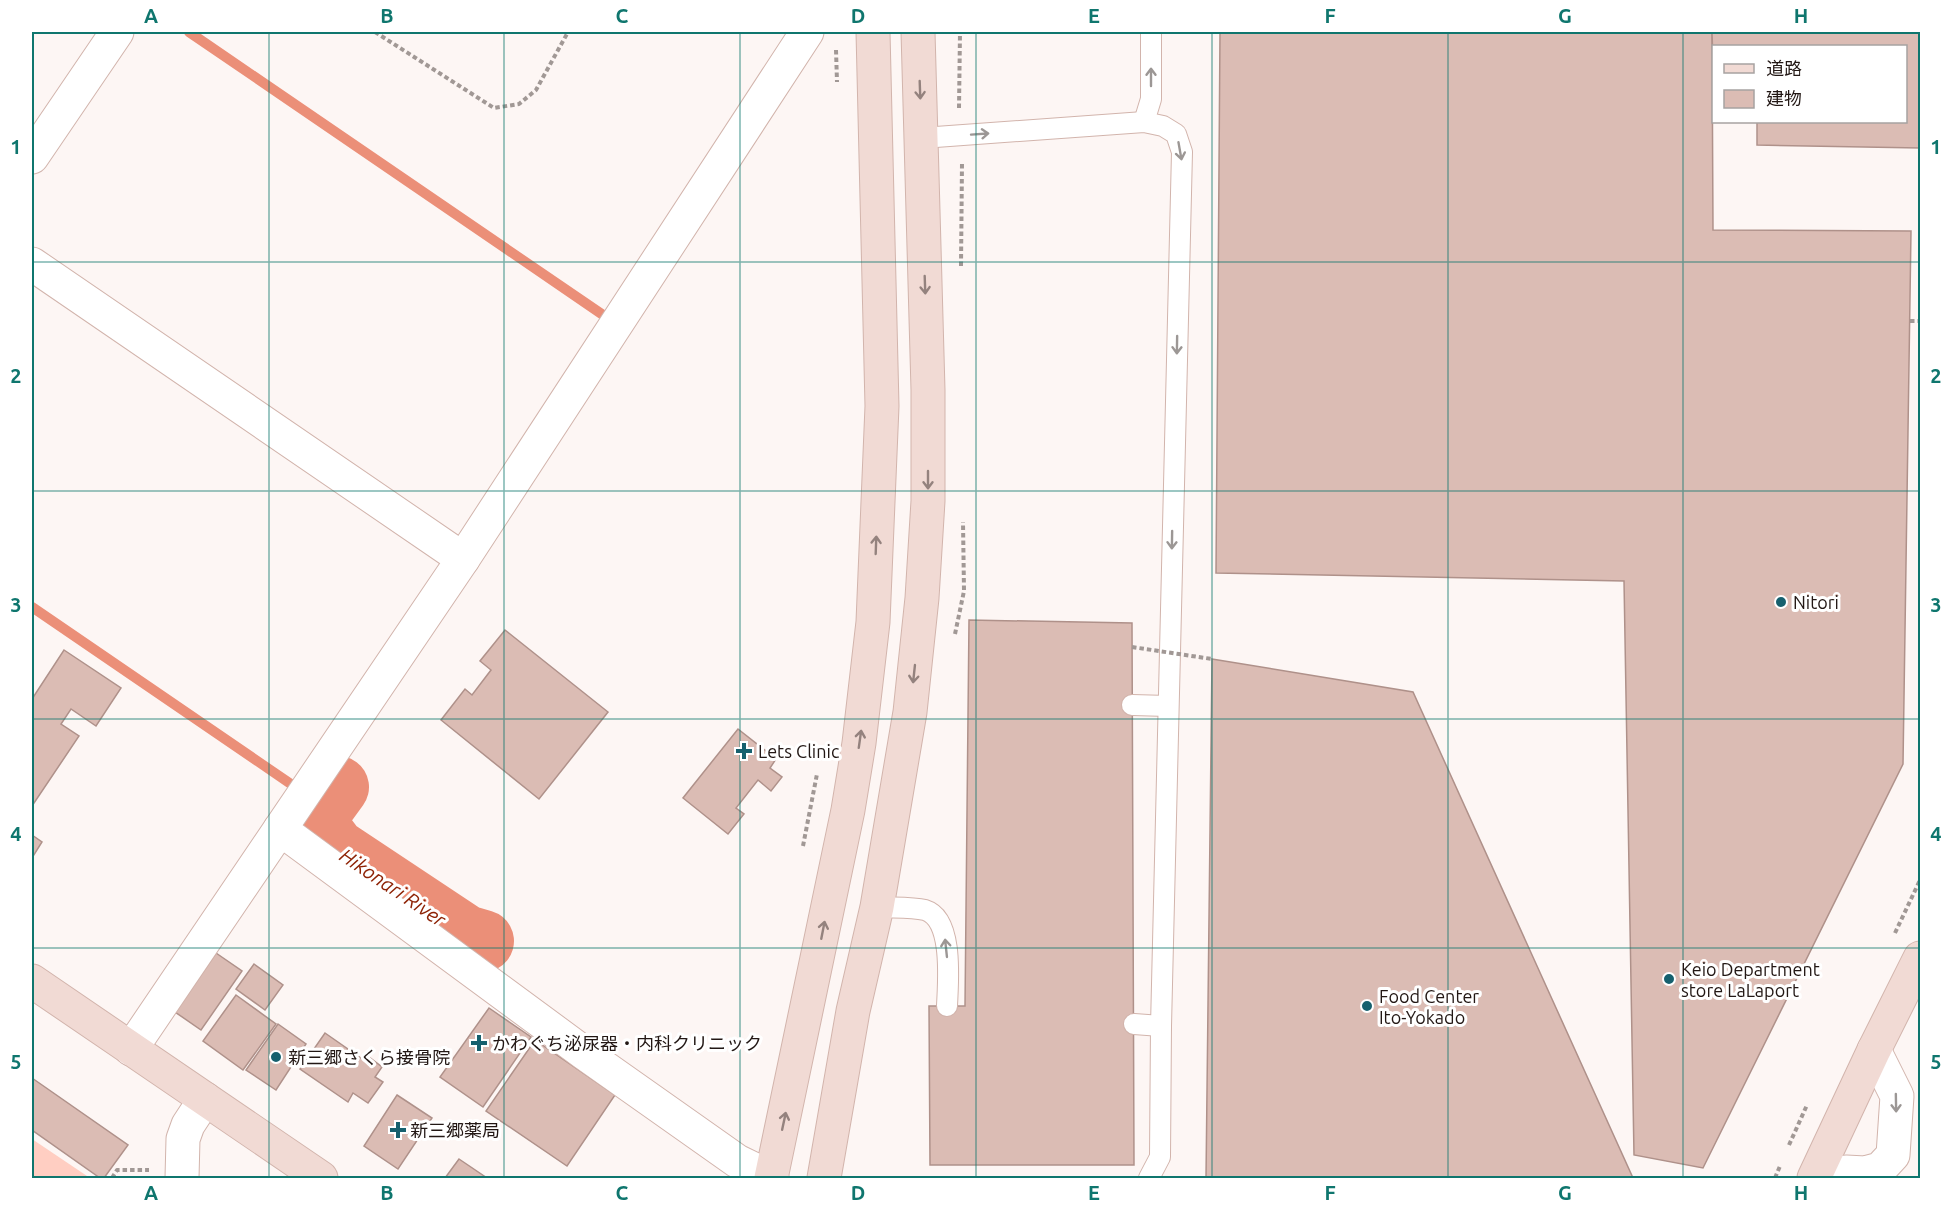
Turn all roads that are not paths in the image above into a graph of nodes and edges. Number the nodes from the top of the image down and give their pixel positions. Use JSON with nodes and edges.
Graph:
{"nodes":[{"id":1,"x":117,"y":32,"type":"edge"},
{"id":2,"x":873,"y":32,"type":"edge"},
{"id":3,"x":918,"y":32,"type":"edge"},
{"id":4,"x":1151,"y":32,"type":"edge"},
{"id":5,"x":821,"y":37,"type":"edge"},
{"id":6,"x":1144,"y":122,"type":"junction"},
{"id":7,"x":922,"y":138,"type":"junction"},
{"id":8,"x":32,"y":157,"type":"edge"},
{"id":9,"x":32,"y":264,"type":"edge"},
{"id":10,"x":463,"y":559,"type":"junction"},
{"id":11,"x":1132,"y":705,"type":"dead end"},
{"id":12,"x":1168,"y":706,"type":"junction"},
{"id":13,"x":280,"y":829,"type":"junction"},
{"id":14,"x":877,"y":907,"type":"junction"},
{"id":15,"x":1920,"y":958,"type":"edge"},
{"id":16,"x":32,"y":981,"type":"edge"},
{"id":17,"x":947,"y":1006,"type":"dead end"},
{"id":18,"x":1134,"y":1024,"type":"dead end"},
{"id":19,"x":1161,"y":1026,"type":"junction"},
{"id":20,"x":131,"y":1048,"type":"junction"},
{"id":21,"x":1874,"y":1050,"type":"junction"},
{"id":22,"x":205,"y":1099,"type":"junction"},
{"id":23,"x":171,"y":1174,"type":"edge"},
{"id":24,"x":771,"y":1178,"type":"edge"},
{"id":25,"x":321,"y":1179,"type":"edge"},
{"id":26,"x":824,"y":1179,"type":"edge"},
{"id":27,"x":1149,"y":1179,"type":"edge"},
{"id":28,"x":1814,"y":1179,"type":"edge"},
{"id":29,"x":1828,"y":1179,"type":"edge"}],
"edges":[{"from":1,"to":8,"type":"street"},
{"from":24,"to":2,"type":"street","one_way":true},
{"from":3,"to":7,"type":"street","one_way":true},
{"from":6,"to":4,"type":"lane","one_way":true},
{"from":5,"to":10,"type":"street"},
{"from":7,"to":6,"type":"lane","one_way":true},
{"from":6,"to":12,"type":"lane","one_way":true},
{"from":7,"to":14,"type":"street","one_way":true},
{"from":9,"to":10,"type":"street"},
{"from":10,"to":13,"type":"street"},
{"from":11,"to":12,"type":"lane"},
{"from":12,"to":19,"type":"lane"},
{"from":13,"to":20,"type":"street"},
{"from":13,"to":24,"type":"street"},
{"from":17,"to":14,"type":"lane","one_way":true},
{"from":14,"to":26,"type":"street"},
{"from":15,"to":21,"type":"street"},
{"from":16,"to":20,"type":"street"},
{"from":18,"to":19,"type":"lane"},
{"from":19,"to":27,"type":"lane"},
{"from":20,"to":22,"type":"street"},
{"from":21,"to":28,"type":"street"},
{"from":21,"to":29,"type":"street","one_way":true},
{"from":22,"to":23,"type":"street"},
{"from":22,"to":25,"type":"street"}]}
